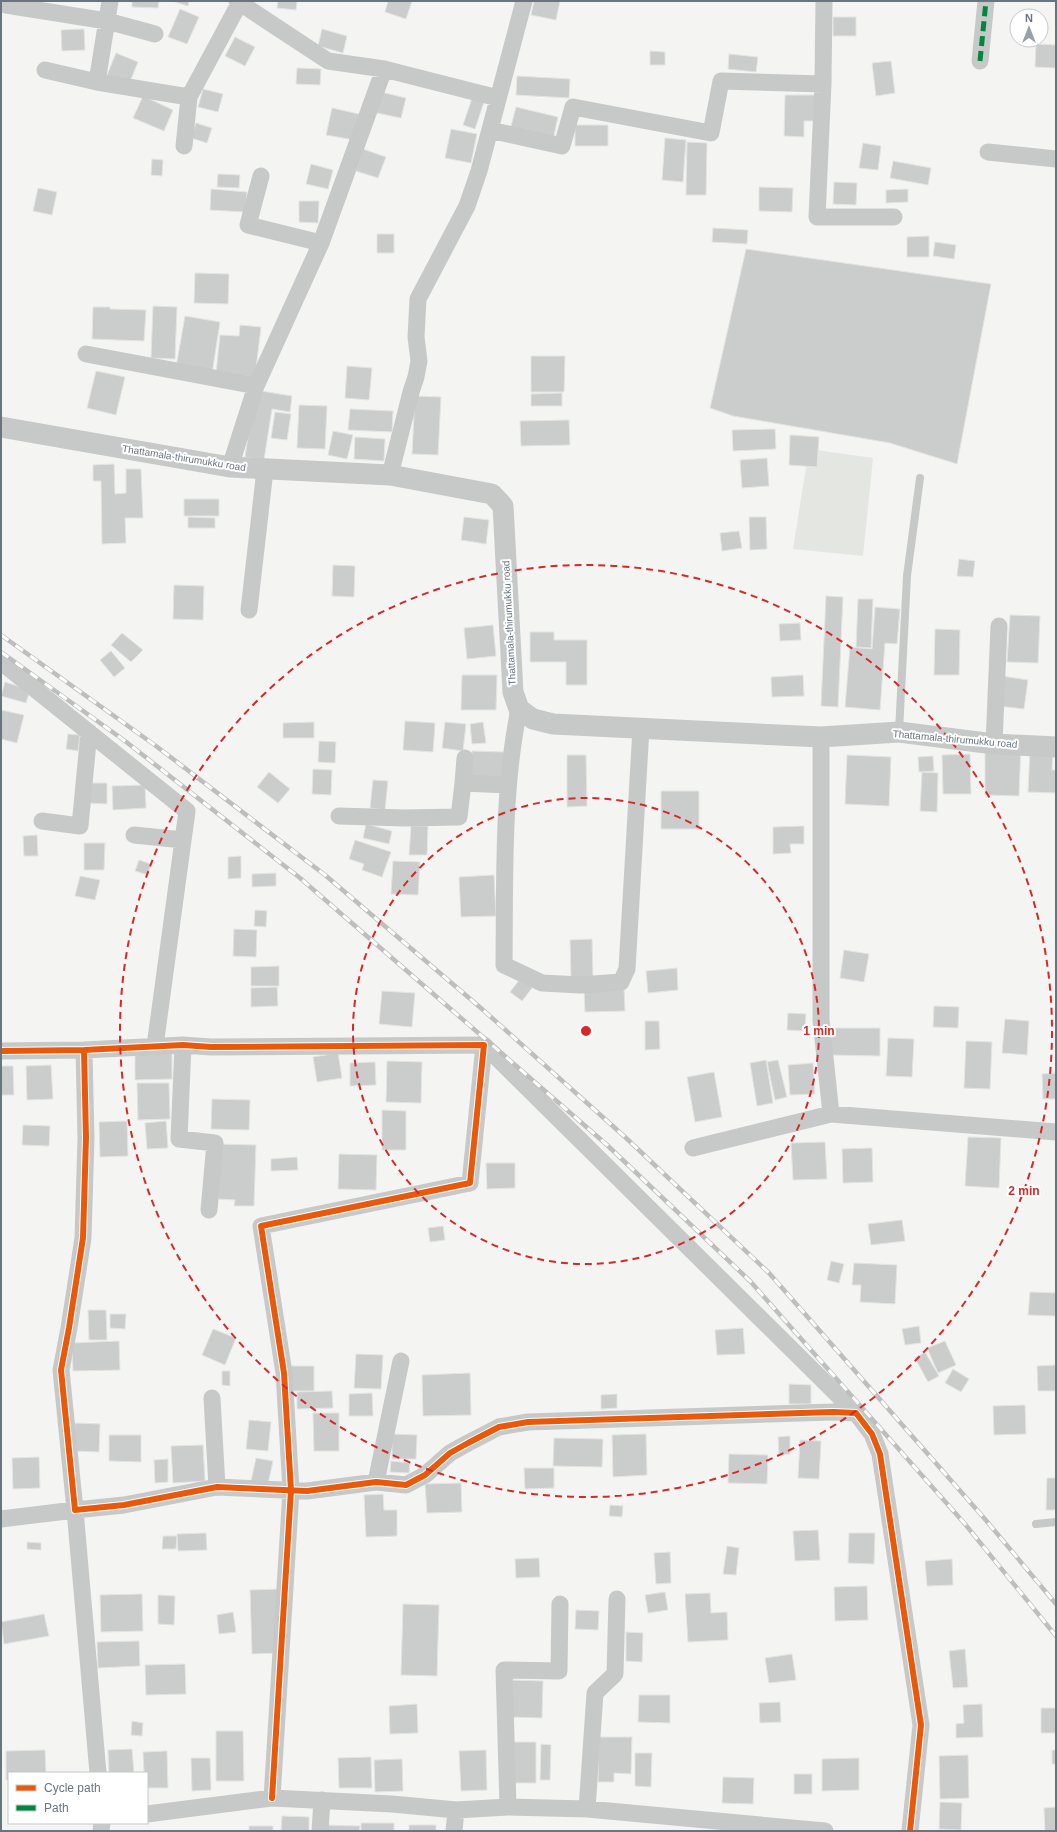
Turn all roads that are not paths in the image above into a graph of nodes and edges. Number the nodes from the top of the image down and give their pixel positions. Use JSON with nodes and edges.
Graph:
{"nodes":[{"id":1,"x":110,"y":1,"type":"edge"},
{"id":2,"x":524,"y":1,"type":"edge"},
{"id":3,"x":824,"y":1,"type":"edge"},
{"id":4,"x":986,"y":1,"type":"edge"},
{"id":5,"x":238,"y":2,"type":"edge"},
{"id":6,"x":6,"y":5,"type":"dead end"},
{"id":7,"x":107,"y":21,"type":"junction"},
{"id":8,"x":155,"y":34,"type":"dead end"},
{"id":9,"x":980,"y":61,"type":"dead end"},
{"id":10,"x":384,"y":69,"type":"junction"},
{"id":11,"x":45,"y":70,"type":"dead end"},
{"id":12,"x":97,"y":82,"type":"junction"},
{"id":13,"x":823,"y":84,"type":"junction"},
{"id":14,"x":189,"y":97,"type":"junction"},
{"id":15,"x":498,"y":98,"type":"junction"},
{"id":16,"x":490,"y":130,"type":"junction"},
{"id":17,"x":184,"y":146,"type":"dead end"},
{"id":18,"x":988,"y":152,"type":"dead end"},
{"id":19,"x":1056,"y":159,"type":"edge"},
{"id":20,"x":260,"y":176,"type":"dead end"},
{"id":21,"x":894,"y":217,"type":"dead end"},
{"id":22,"x":322,"y":243,"type":"junction"},
{"id":23,"x":86,"y":354,"type":"dead end"},
{"id":24,"x":256,"y":386,"type":"junction"},
{"id":25,"x":1,"y":427,"type":"edge"},
{"id":26,"x":230,"y":467,"type":"junction"},
{"id":27,"x":265,"y":470,"type":"junction"},
{"id":28,"x":390,"y":475,"type":"junction"},
{"id":29,"x":920,"y":478,"type":"dead end"},
{"id":30,"x":249,"y":610,"type":"dead end"},
{"id":31,"x":998,"y":626,"type":"dead end"},
{"id":32,"x":1,"y":662,"type":"edge"},
{"id":33,"x":519,"y":709,"type":"junction"},
{"id":34,"x":641,"y":728,"type":"junction"},
{"id":35,"x":89,"y":732,"type":"junction"},
{"id":36,"x":899,"y":732,"type":"junction"},
{"id":37,"x":821,"y":737,"type":"junction"},
{"id":38,"x":994,"y":744,"type":"junction"},
{"id":39,"x":1056,"y":747,"type":"edge"},
{"id":40,"x":464,"y":758,"type":"dead end"},
{"id":41,"x":463,"y":783,"type":"junction"},
{"id":42,"x":508,"y":785,"type":"junction"},
{"id":43,"x":339,"y":816,"type":"dead end"},
{"id":44,"x":42,"y":821,"type":"dead end"},
{"id":45,"x":134,"y":835,"type":"dead end"},
{"id":46,"x":183,"y":840,"type":"junction"},
{"id":47,"x":183,"y":1045,"type":"junction"},
{"id":48,"x":484,"y":1045,"type":"junction"},
{"id":49,"x":155,"y":1046,"type":"junction"},
{"id":50,"x":84,"y":1050,"type":"junction"},
{"id":51,"x":1,"y":1051,"type":"edge"},
{"id":52,"x":831,"y":1114,"type":"junction"},
{"id":53,"x":1056,"y":1132,"type":"edge"},
{"id":54,"x":693,"y":1148,"type":"dead end"},
{"id":55,"x":209,"y":1210,"type":"dead end"},
{"id":56,"x":401,"y":1361,"type":"dead end"},
{"id":57,"x":212,"y":1398,"type":"dead end"},
{"id":58,"x":856,"y":1413,"type":"junction"},
{"id":59,"x":376,"y":1482,"type":"junction"},
{"id":60,"x":217,"y":1487,"type":"junction"},
{"id":61,"x":291,"y":1490,"type":"junction"},
{"id":62,"x":75,"y":1510,"type":"junction"},
{"id":63,"x":1,"y":1519,"type":"edge"},
{"id":64,"x":1056,"y":1522,"type":"edge"},
{"id":65,"x":1036,"y":1524,"type":"dead end"},
{"id":66,"x":617,"y":1599,"type":"dead end"},
{"id":67,"x":560,"y":1604,"type":"dead end"},
{"id":68,"x":98,"y":1772,"type":"edge"},
{"id":69,"x":272,"y":1798,"type":"junction"},
{"id":70,"x":322,"y":1800,"type":"junction"},
{"id":71,"x":508,"y":1807,"type":"junction"},
{"id":72,"x":587,"y":1809,"type":"junction"},
{"id":73,"x":456,"y":1810,"type":"junction"},
{"id":74,"x":148,"y":1814,"type":"edge"},
{"id":75,"x":320,"y":1831,"type":"edge"},
{"id":76,"x":454,"y":1831,"type":"edge"},
{"id":77,"x":825,"y":1831,"type":"edge"},
{"id":78,"x":910,"y":1831,"type":"edge"}],
"edges":[{"from":1,"to":7,"type":"street"},
{"from":2,"to":15,"type":"street"},
{"from":3,"to":13,"type":"street"},
{"from":4,"to":9,"type":"street"},
{"from":5,"to":10,"type":"street"},
{"from":5,"to":14,"type":"street"},
{"from":6,"to":7,"type":"street"},
{"from":7,"to":8,"type":"street"},
{"from":7,"to":12,"type":"street"},
{"from":10,"to":15,"type":"street"},
{"from":10,"to":22,"type":"street"},
{"from":11,"to":12,"type":"street"},
{"from":12,"to":14,"type":"street"},
{"from":13,"to":16,"type":"street"},
{"from":13,"to":21,"type":"street"},
{"from":14,"to":17,"type":"street"},
{"from":15,"to":16,"type":"street"},
{"from":16,"to":28,"type":"street"},
{"from":18,"to":19,"type":"street"},
{"from":20,"to":22,"type":"street"},
{"from":22,"to":24,"type":"street"},
{"from":23,"to":24,"type":"street"},
{"from":24,"to":26,"type":"street"},
{"from":25,"to":26,"type":"street","name":"Thattamala-thirumukku road"},
{"from":26,"to":27,"type":"street","name":"Thattamala-thirumukku road"},
{"from":27,"to":28,"type":"street","name":"Thattamala-thirumukku road"},
{"from":27,"to":30,"type":"street"},
{"from":28,"to":33,"type":"street","name":"Thattamala-thirumukku road"},
{"from":29,"to":36,"type":"lane"},
{"from":31,"to":38,"type":"street"},
{"from":32,"to":35,"type":"street"},
{"from":33,"to":34,"type":"street","name":"Thattamala-thirumukku road"},
{"from":33,"to":42,"type":"street"},
{"from":34,"to":37,"type":"street","name":"Thattamala-thirumukku road"},
{"from":34,"to":42,"type":"street"},
{"from":35,"to":44,"type":"street"},
{"from":35,"to":46,"type":"street"},
{"from":36,"to":37,"type":"street","name":"Thattamala-thirumukku road"},
{"from":36,"to":38,"type":"street","name":"Thattamala-thirumukku road"},
{"from":37,"to":52,"type":"street"},
{"from":38,"to":39,"type":"street","name":"Thattamala-thirumukku road"},
{"from":40,"to":41,"type":"street"},
{"from":41,"to":42,"type":"street"},
{"from":41,"to":43,"type":"street"},
{"from":45,"to":46,"type":"street"},
{"from":46,"to":49,"type":"street"},
{"from":47,"to":48,"type":"street"},
{"from":47,"to":49,"type":"street"},
{"from":47,"to":55,"type":"street"},
{"from":48,"to":58,"type":"street"},
{"from":48,"to":61,"type":"street"},
{"from":49,"to":50,"type":"street"},
{"from":50,"to":51,"type":"street"},
{"from":50,"to":62,"type":"street"},
{"from":52,"to":53,"type":"street"},
{"from":52,"to":54,"type":"street"},
{"from":56,"to":59,"type":"street"},
{"from":57,"to":60,"type":"street"},
{"from":58,"to":59,"type":"street"},
{"from":58,"to":78,"type":"street"},
{"from":59,"to":61,"type":"street"},
{"from":60,"to":61,"type":"street"},
{"from":60,"to":62,"type":"street"},
{"from":61,"to":69,"type":"street"},
{"from":62,"to":63,"type":"street"},
{"from":62,"to":68,"type":"street"},
{"from":64,"to":65,"type":"lane"},
{"from":66,"to":72,"type":"street"},
{"from":67,"to":71,"type":"street"},
{"from":69,"to":70,"type":"street"},
{"from":69,"to":74,"type":"street"},
{"from":70,"to":73,"type":"street"},
{"from":70,"to":75,"type":"street"},
{"from":71,"to":72,"type":"street"},
{"from":71,"to":73,"type":"street"},
{"from":72,"to":77,"type":"street"},
{"from":73,"to":76,"type":"street"}]}
